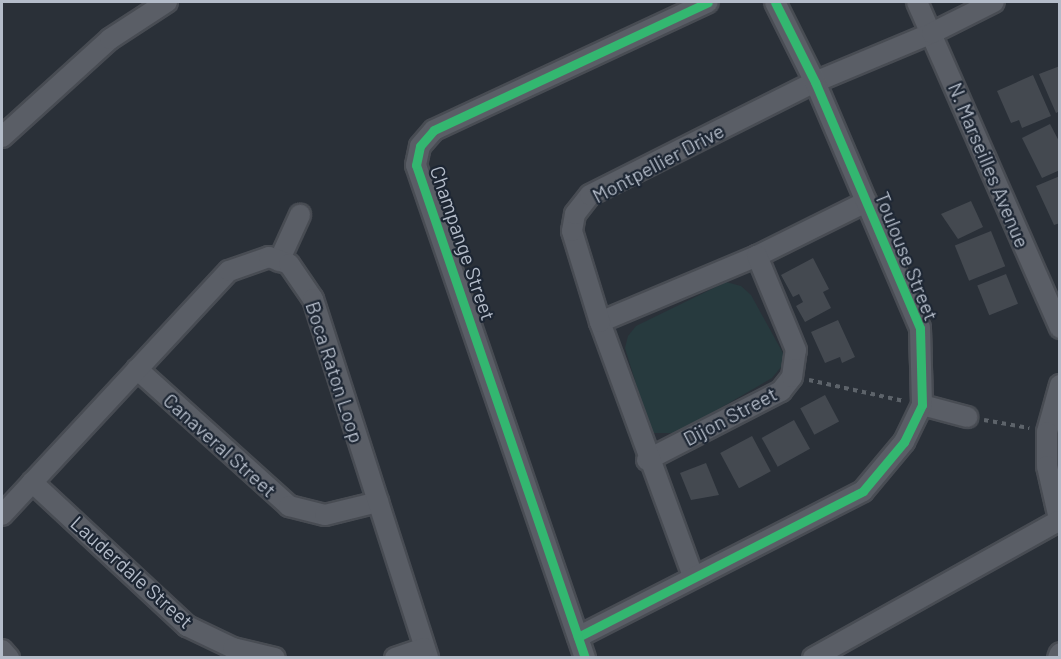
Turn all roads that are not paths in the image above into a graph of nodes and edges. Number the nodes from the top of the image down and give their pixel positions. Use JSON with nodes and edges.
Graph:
{"nodes":[{"id":1,"x":166,"y":2,"type":"edge"},
{"id":2,"x":708,"y":2,"type":"edge"},
{"id":3,"x":775,"y":2,"type":"edge"},
{"id":4,"x":917,"y":2,"type":"edge"},
{"id":5,"x":994,"y":2,"type":"edge"},
{"id":6,"x":932,"y":33,"type":"junction"},
{"id":7,"x":815,"y":82,"type":"junction"},
{"id":8,"x":2,"y":136,"type":"edge"},
{"id":9,"x":866,"y":202,"type":"junction"},
{"id":10,"x":300,"y":215,"type":"dead end"},
{"id":11,"x":757,"y":256,"type":"junction"},
{"id":12,"x":279,"y":261,"type":"junction"},
{"id":13,"x":600,"y":322,"type":"junction"},
{"id":14,"x":1059,"y":328,"type":"edge"},
{"id":15,"x":137,"y":369,"type":"junction"},
{"id":16,"x":1059,"y":385,"type":"edge"},
{"id":17,"x":922,"y":405,"type":"junction"},
{"id":18,"x":967,"y":417,"type":"road end"},
{"id":19,"x":647,"y":460,"type":"junction"},
{"id":20,"x":32,"y":482,"type":"junction"},
{"id":21,"x":378,"y":502,"type":"junction"},
{"id":22,"x":2,"y":515,"type":"edge"},
{"id":23,"x":1059,"y":522,"type":"edge"},
{"id":24,"x":693,"y":576,"type":"junction"},
{"id":25,"x":578,"y":637,"type":"junction"},
{"id":26,"x":2,"y":650,"type":"edge"},
{"id":27,"x":426,"y":652,"type":"edge"},
{"id":28,"x":9,"y":657,"type":"edge"},
{"id":29,"x":275,"y":657,"type":"edge"},
{"id":30,"x":395,"y":657,"type":"edge"},
{"id":31,"x":585,"y":657,"type":"edge"},
{"id":32,"x":813,"y":657,"type":"edge"}],
"edges":[{"from":1,"to":8,"type":"street"},
{"from":2,"to":25,"type":"street","name":"Champange Street"},
{"from":3,"to":7,"type":"street","name":"Toulouse Street"},
{"from":4,"to":6,"type":"street","name":"N. Marseilles Avenue"},
{"from":5,"to":6,"type":"street","name":"Montpellier Drive"},
{"from":6,"to":7,"type":"street","name":"Montpellier Drive"},
{"from":6,"to":14,"type":"street","name":"N. Marseilles Avenue"},
{"from":7,"to":9,"type":"street","name":"Toulouse Street"},
{"from":7,"to":13,"type":"street","name":"Montpellier Drive"},
{"from":9,"to":11,"type":"street"},
{"from":9,"to":17,"type":"street","name":"Toulouse Street"},
{"from":10,"to":12,"type":"street"},
{"from":11,"to":13,"type":"street"},
{"from":11,"to":19,"type":"street","name":"Dijon Street"},
{"from":12,"to":15,"type":"street"},
{"from":12,"to":21,"type":"street","name":"Boca Raton Loop"},
{"from":13,"to":19,"type":"street","name":"Montpellier Drive"},
{"from":15,"to":20,"type":"street"},
{"from":15,"to":21,"type":"street","name":"Canaveral Street"},
{"from":16,"to":23,"type":"street"},
{"from":17,"to":18,"type":"street"},
{"from":17,"to":24,"type":"street","name":"Toulouse Street"},
{"from":19,"to":24,"type":"street","name":"Montpellier Drive"},
{"from":20,"to":22,"type":"street"},
{"from":20,"to":29,"type":"street","name":"Lauderdale Street"},
{"from":21,"to":27,"type":"street","name":"Boca Raton Loop"},
{"from":23,"to":32,"type":"street"},
{"from":24,"to":25,"type":"street","name":"Toulouse Street"},
{"from":25,"to":31,"type":"street","name":"Champange Street"},
{"from":26,"to":28,"type":"street"},
{"from":27,"to":30,"type":"street"}]}
